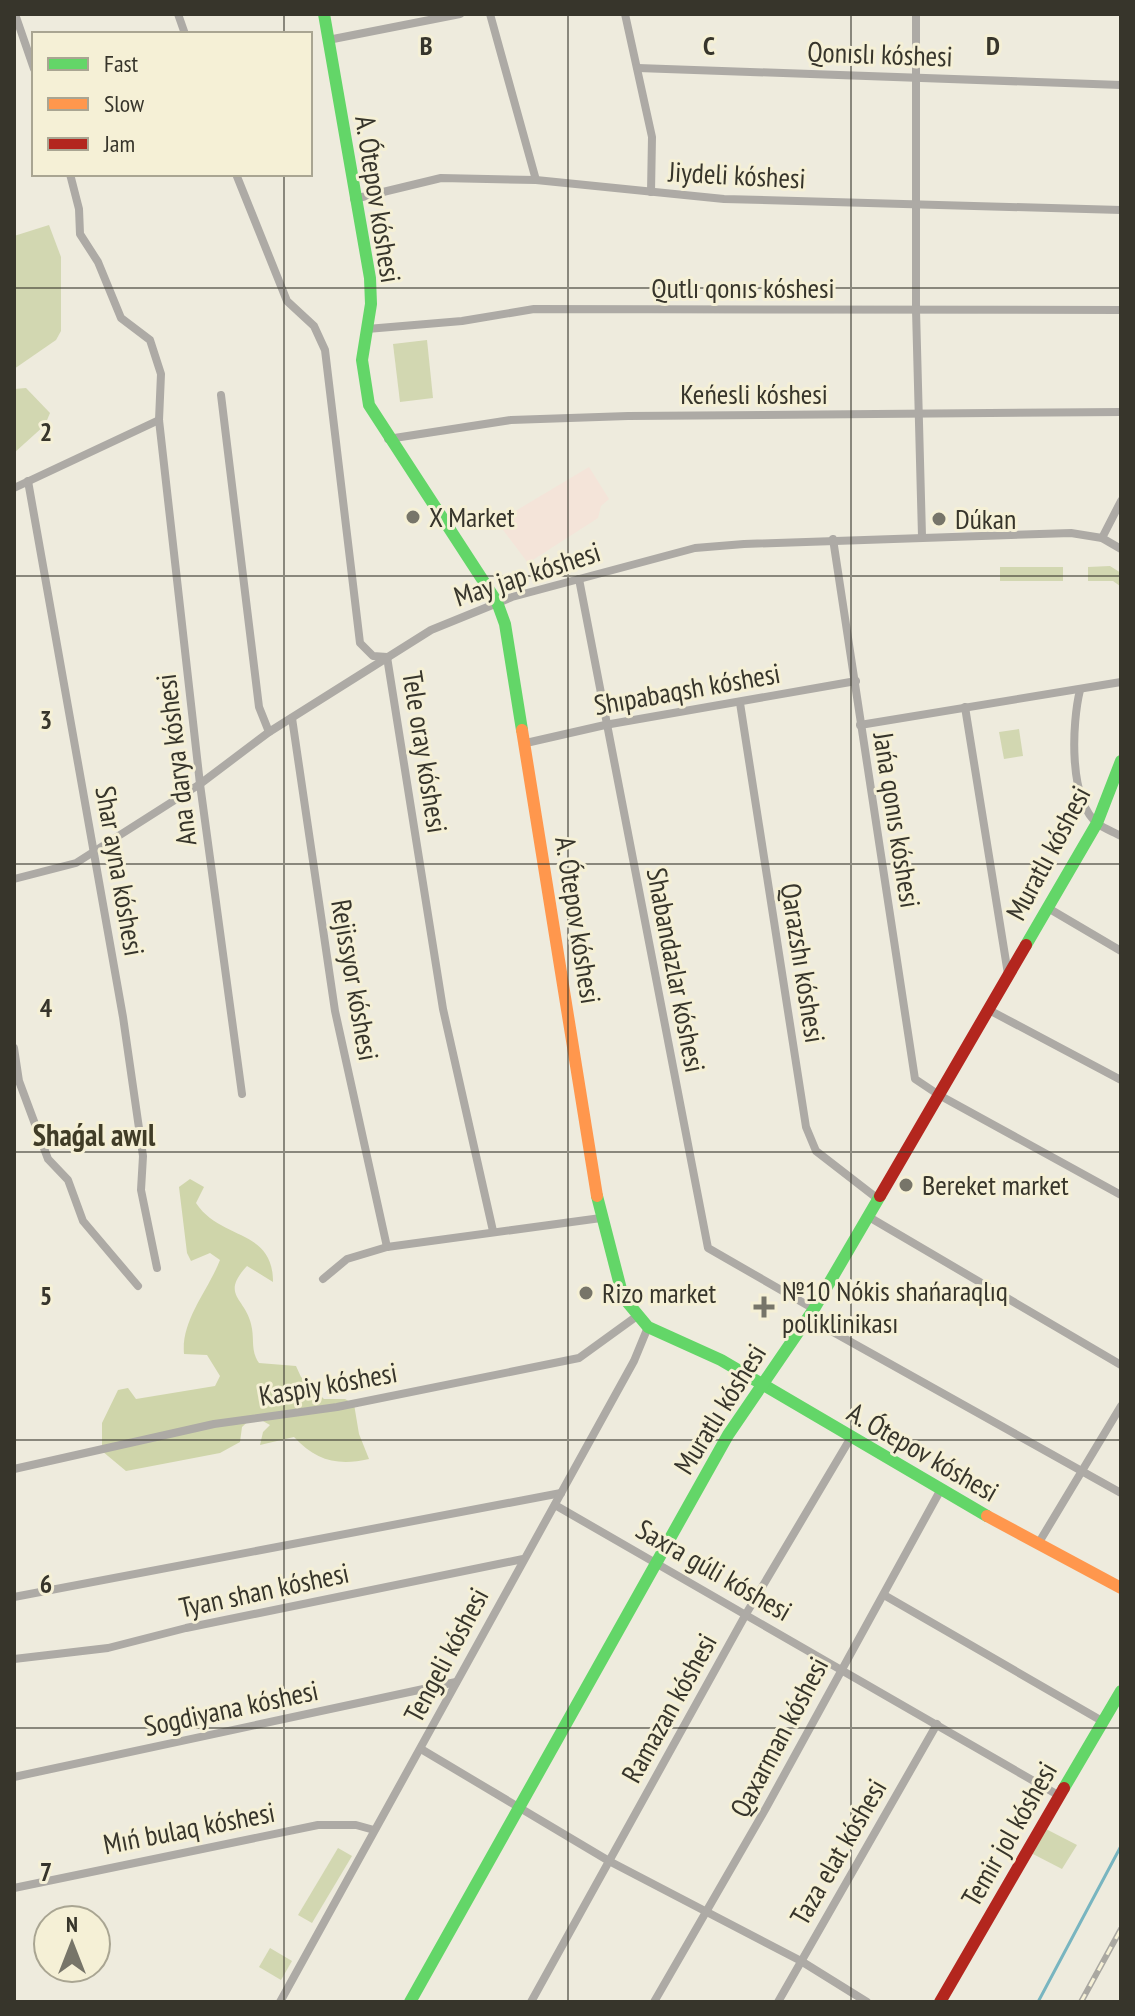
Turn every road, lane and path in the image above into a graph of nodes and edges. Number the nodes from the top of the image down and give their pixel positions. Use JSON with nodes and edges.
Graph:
{"nodes":[{"id":1,"x":15,"y":14,"type":"edge"},
{"id":2,"x":324,"y":14,"type":"edge"},
{"id":3,"x":460,"y":14,"type":"edge"},
{"id":4,"x":490,"y":14,"type":"edge"},
{"id":5,"x":625,"y":14,"type":"edge"},
{"id":6,"x":916,"y":14,"type":"edge"},
{"id":7,"x":328,"y":40,"type":"junction"},
{"id":8,"x":32,"y":63,"type":"edge"},
{"id":9,"x":638,"y":68,"type":"junction"},
{"id":10,"x":916,"y":77,"type":"junction"},
{"id":11,"x":1121,"y":85,"type":"edge"},
{"id":12,"x":71,"y":176,"type":"edge"},
{"id":13,"x":237,"y":176,"type":"edge"},
{"id":14,"x":536,"y":180,"type":"junction"},
{"id":15,"x":651,"y":192,"type":"junction"},
{"id":16,"x":354,"y":199,"type":"junction"},
{"id":17,"x":917,"y":204,"type":"junction"},
{"id":18,"x":1121,"y":210,"type":"edge"},
{"id":19,"x":916,"y":310,"type":"junction"},
{"id":20,"x":1121,"y":310,"type":"edge"},
{"id":21,"x":367,"y":329,"type":"junction"},
{"id":22,"x":221,"y":395,"type":"dead end"},
{"id":23,"x":1121,"y":412,"type":"edge"},
{"id":24,"x":918,"y":416,"type":"junction"},
{"id":25,"x":159,"y":420,"type":"junction"},
{"id":26,"x":388,"y":439,"type":"junction"},
{"id":27,"x":28,"y":481,"type":"junction"},
{"id":28,"x":14,"y":488,"type":"edge"},
{"id":29,"x":1121,"y":501,"type":"edge"},
{"id":30,"x":922,"y":536,"type":"junction"},
{"id":31,"x":1102,"y":538,"type":"junction"},
{"id":32,"x":833,"y":539,"type":"junction"},
{"id":33,"x":1121,"y":549,"type":"edge"},
{"id":34,"x":579,"y":579,"type":"junction"},
{"id":35,"x":497,"y":602,"type":"junction"},
{"id":36,"x":387,"y":657,"type":"junction"},
{"id":37,"x":856,"y":681,"type":"junction"},
{"id":38,"x":1121,"y":682,"type":"edge"},
{"id":39,"x":1080,"y":690,"type":"junction"},
{"id":40,"x":740,"y":703,"type":"junction"},
{"id":41,"x":965,"y":707,"type":"junction"},
{"id":42,"x":292,"y":718,"type":"junction"},
{"id":43,"x":605,"y":725,"type":"junction"},
{"id":44,"x":860,"y":725,"type":"junction"},
{"id":45,"x":269,"y":732,"type":"junction"},
{"id":46,"x":526,"y":743,"type":"junction"},
{"id":47,"x":1121,"y":761,"type":"edge"},
{"id":48,"x":200,"y":784,"type":"junction"},
{"id":49,"x":1097,"y":823,"type":"junction"},
{"id":50,"x":1121,"y":836,"type":"edge"},
{"id":51,"x":95,"y":851,"type":"junction"},
{"id":52,"x":14,"y":879,"type":"edge"},
{"id":53,"x":1048,"y":908,"type":"junction"},
{"id":54,"x":1121,"y":951,"type":"edge"},
{"id":55,"x":1008,"y":975,"type":"junction"},
{"id":56,"x":989,"y":1010,"type":"junction"},
{"id":57,"x":14,"y":1048,"type":"edge"},
{"id":58,"x":1121,"y":1080,"type":"edge"},
{"id":59,"x":242,"y":1094,"type":"dead end"},
{"id":60,"x":939,"y":1095,"type":"junction"},
{"id":61,"x":1121,"y":1195,"type":"edge"},
{"id":62,"x":878,"y":1199,"type":"junction"},
{"id":63,"x":869,"y":1217,"type":"junction"},
{"id":64,"x":601,"y":1218,"type":"junction"},
{"id":65,"x":493,"y":1231,"type":"junction"},
{"id":66,"x":387,"y":1247,"type":"junction"},
{"id":67,"x":157,"y":1268,"type":"dead end"},
{"id":68,"x":323,"y":1279,"type":"dead end"},
{"id":69,"x":138,"y":1286,"type":"dead end"},
{"id":70,"x":811,"y":1314,"type":"junction"},
{"id":71,"x":637,"y":1316,"type":"junction"},
{"id":72,"x":648,"y":1327,"type":"junction"},
{"id":73,"x":1121,"y":1365,"type":"edge"},
{"id":74,"x":762,"y":1384,"type":"junction"},
{"id":75,"x":1121,"y":1406,"type":"edge"},
{"id":76,"x":850,"y":1439,"type":"junction"},
{"id":77,"x":14,"y":1469,"type":"edge"},
{"id":78,"x":1083,"y":1472,"type":"junction"},
{"id":79,"x":940,"y":1491,"type":"junction"},
{"id":80,"x":561,"y":1493,"type":"junction"},
{"id":81,"x":1121,"y":1493,"type":"edge"},
{"id":82,"x":555,"y":1505,"type":"junction"},
{"id":83,"x":1038,"y":1544,"type":"junction"},
{"id":84,"x":523,"y":1559,"type":"junction"},
{"id":85,"x":656,"y":1562,"type":"junction"},
{"id":86,"x":1121,"y":1588,"type":"edge"},
{"id":87,"x":884,"y":1595,"type":"junction"},
{"id":88,"x":14,"y":1597,"type":"edge"},
{"id":89,"x":746,"y":1614,"type":"junction"},
{"id":90,"x":14,"y":1659,"type":"edge"},
{"id":91,"x":840,"y":1669,"type":"junction"},
{"id":92,"x":456,"y":1682,"type":"junction"},
{"id":93,"x":1121,"y":1691,"type":"edge"},
{"id":94,"x":1102,"y":1721,"type":"junction"},
{"id":95,"x":937,"y":1724,"type":"junction"},
{"id":96,"x":421,"y":1749,"type":"junction"},
{"id":97,"x":14,"y":1777,"type":"edge"},
{"id":98,"x":1058,"y":1795,"type":"junction"},
{"id":99,"x":518,"y":1807,"type":"junction"},
{"id":100,"x":374,"y":1830,"type":"junction"},
{"id":101,"x":609,"y":1861,"type":"junction"},
{"id":102,"x":14,"y":1888,"type":"edge"},
{"id":103,"x":706,"y":1912,"type":"junction"},
{"id":104,"x":801,"y":1961,"type":"junction"},
{"id":105,"x":280,"y":2002,"type":"edge"},
{"id":106,"x":410,"y":2002,"type":"edge"},
{"id":107,"x":531,"y":2002,"type":"edge"},
{"id":108,"x":654,"y":2002,"type":"edge"},
{"id":109,"x":778,"y":2002,"type":"edge"},
{"id":110,"x":867,"y":2002,"type":"edge"},
{"id":111,"x":940,"y":2002,"type":"edge"}],
"edges":[{"from":1,"to":8,"type":"street"},
{"from":2,"to":7,"type":"street","name":"A. Ótepov kóshesi"},
{"from":3,"to":7,"type":"street"},
{"from":4,"to":14,"type":"street"},
{"from":5,"to":9,"type":"street"},
{"from":6,"to":10,"type":"street"},
{"from":7,"to":16,"type":"street","name":"A. Ótepov kóshesi"},
{"from":9,"to":10,"type":"street","name":"Qonıslı kóshesi"},
{"from":9,"to":15,"type":"street"},
{"from":10,"to":11,"type":"street","name":"Qonıslı kóshesi"},
{"from":10,"to":17,"type":"street"},
{"from":12,"to":25,"type":"street","name":"Ana darya kóshesi"},
{"from":13,"to":36,"type":"street","name":"Tele oray kóshesi"},
{"from":14,"to":15,"type":"street","name":"Jiydeli kóshesi"},
{"from":14,"to":16,"type":"street","name":"Jiydeli kóshesi"},
{"from":15,"to":17,"type":"street","name":"Jiydeli kóshesi"},
{"from":16,"to":21,"type":"street","name":"A. Ótepov kóshesi"},
{"from":17,"to":18,"type":"street","name":"Jiydeli kóshesi"},
{"from":17,"to":19,"type":"street"},
{"from":19,"to":20,"type":"street","name":"Qutlı qonıs kóshesi"},
{"from":19,"to":21,"type":"street","name":"Qutlı qonıs kóshesi"},
{"from":19,"to":24,"type":"street"},
{"from":21,"to":26,"type":"street","name":"A. Ótepov kóshesi"},
{"from":22,"to":45,"type":"street"},
{"from":23,"to":24,"type":"street","name":"Keńesli kóshesi"},
{"from":24,"to":26,"type":"street","name":"Keńesli kóshesi"},
{"from":24,"to":30,"type":"street"},
{"from":25,"to":27,"type":"street"},
{"from":25,"to":48,"type":"street","name":"Ana darya kóshesi"},
{"from":26,"to":35,"type":"street","name":"A. Ótepov kóshesi"},
{"from":27,"to":28,"type":"street"},
{"from":27,"to":51,"type":"street","name":"Shar ayna kóshesi"},
{"from":29,"to":31,"type":"street"},
{"from":30,"to":31,"type":"street","name":"May jap kóshesi"},
{"from":30,"to":32,"type":"street","name":"May jap kóshesi"},
{"from":31,"to":33,"type":"street","name":"May jap kóshesi"},
{"from":32,"to":34,"type":"street","name":"May jap kóshesi"},
{"from":32,"to":37,"type":"street","name":"Jańa qonıs kóshesi"},
{"from":34,"to":35,"type":"street","name":"May jap kóshesi"},
{"from":34,"to":43,"type":"street","name":"Shabandazlar kóshesi"},
{"from":35,"to":36,"type":"street","name":"May jap kóshesi"},
{"from":35,"to":46,"type":"street","name":"A. Ótepov kóshesi"},
{"from":36,"to":42,"type":"street","name":"May jap kóshesi"},
{"from":36,"to":65,"type":"street","name":"Tele oray kóshesi"},
{"from":37,"to":40,"type":"street","name":"Shıpabaqsh kóshesi"},
{"from":37,"to":44,"type":"street","name":"Jańa qonıs kóshesi"},
{"from":38,"to":39,"type":"street"},
{"from":39,"to":41,"type":"street"},
{"from":39,"to":49,"type":"street"},
{"from":40,"to":43,"type":"street","name":"Shıpabaqsh kóshesi"},
{"from":40,"to":62,"type":"street","name":"Qarazshı kóshesi"},
{"from":41,"to":44,"type":"street"},
{"from":41,"to":55,"type":"street"},
{"from":42,"to":45,"type":"street","name":"May jap kóshesi"},
{"from":42,"to":66,"type":"street","name":"Rejissyor kóshesi"},
{"from":43,"to":46,"type":"street","name":"Shıpabaqsh kóshesi"},
{"from":43,"to":70,"type":"street","name":"Shabandazlar kóshesi"},
{"from":44,"to":60,"type":"street","name":"Jańa qonıs kóshesi"},
{"from":45,"to":48,"type":"street","name":"May jap kóshesi"},
{"from":46,"to":64,"type":"street","name":"A. Ótepov kóshesi"},
{"from":47,"to":49,"type":"street","name":"Muratlı kóshesi"},
{"from":48,"to":51,"type":"street","name":"May jap kóshesi"},
{"from":48,"to":59,"type":"street","name":"Ana darya kóshesi"},
{"from":49,"to":50,"type":"street"},
{"from":49,"to":53,"type":"street","name":"Muratlı kóshesi"},
{"from":51,"to":52,"type":"street","name":"May jap kóshesi"},
{"from":51,"to":67,"type":"street","name":"Shar ayna kóshesi"},
{"from":53,"to":54,"type":"street"},
{"from":53,"to":55,"type":"street","name":"Muratlı kóshesi"},
{"from":55,"to":56,"type":"street","name":"Muratlı kóshesi"},
{"from":56,"to":58,"type":"street"},
{"from":56,"to":60,"type":"street","name":"Muratlı kóshesi"},
{"from":57,"to":69,"type":"street"},
{"from":60,"to":61,"type":"street","name":"Jańa qonıs kóshesi"},
{"from":60,"to":62,"type":"street","name":"Muratlı kóshesi"},
{"from":62,"to":63,"type":"street","name":"Muratlı kóshesi"},
{"from":63,"to":70,"type":"street","name":"Muratlı kóshesi"},
{"from":63,"to":73,"type":"street"},
{"from":64,"to":65,"type":"street"},
{"from":64,"to":71,"type":"street","name":"A. Ótepov kóshesi"},
{"from":65,"to":66,"type":"street"},
{"from":66,"to":68,"type":"street"},
{"from":70,"to":74,"type":"street","name":"Muratlı kóshesi"},
{"from":70,"to":78,"type":"street","name":"Shabandazlar kóshesi"},
{"from":71,"to":72,"type":"street","name":"A. Ótepov kóshesi"},
{"from":71,"to":77,"type":"street","name":"Kaspiy kóshesi"},
{"from":72,"to":74,"type":"street","name":"A. Ótepov kóshesi"},
{"from":72,"to":80,"type":"street","name":"Tengeli kóshesi"},
{"from":74,"to":76,"type":"street","name":"A. Ótepov kóshesi"},
{"from":74,"to":85,"type":"street","name":"Muratlı kóshesi"},
{"from":75,"to":78,"type":"street"},
{"from":76,"to":79,"type":"street","name":"A. Ótepov kóshesi"},
{"from":76,"to":89,"type":"street","name":"Ramazan kóshesi"},
{"from":78,"to":81,"type":"street","name":"Shabandazlar kóshesi"},
{"from":78,"to":83,"type":"street"},
{"from":79,"to":83,"type":"street","name":"A. Ótepov kóshesi"},
{"from":79,"to":87,"type":"street","name":"Qaxarman kóshesi"},
{"from":80,"to":82,"type":"street","name":"Tengeli kóshesi"},
{"from":80,"to":88,"type":"street"},
{"from":82,"to":84,"type":"street","name":"Tengeli kóshesi"},
{"from":82,"to":85,"type":"street","name":"Saxra gúli kóshesi"},
{"from":83,"to":86,"type":"street","name":"A. Ótepov kóshesi"},
{"from":84,"to":90,"type":"street","name":"Tyan shan kóshesi"},
{"from":84,"to":92,"type":"street","name":"Tengeli kóshesi"},
{"from":85,"to":89,"type":"street","name":"Saxra gúli kóshesi"},
{"from":85,"to":99,"type":"street","name":"Muratlı kóshesi"},
{"from":87,"to":91,"type":"street","name":"Qaxarman kóshesi"},
{"from":87,"to":94,"type":"street"},
{"from":89,"to":91,"type":"street","name":"Saxra gúli kóshesi"},
{"from":89,"to":101,"type":"street","name":"Ramazan kóshesi"},
{"from":91,"to":95,"type":"street","name":"Saxra gúli kóshesi"},
{"from":91,"to":103,"type":"street","name":"Qaxarman kóshesi"},
{"from":92,"to":96,"type":"street","name":"Tengeli kóshesi"},
{"from":92,"to":97,"type":"street","name":"Sogdiyana kóshesi"},
{"from":93,"to":94,"type":"street","name":"Temir jol kóshesi"},
{"from":94,"to":98,"type":"street","name":"Temir jol kóshesi"},
{"from":95,"to":98,"type":"street","name":"Saxra gúli kóshesi"},
{"from":95,"to":104,"type":"street","name":"Taza elat kóshesi"},
{"from":96,"to":99,"type":"street"},
{"from":96,"to":100,"type":"street","name":"Tengeli kóshesi"},
{"from":98,"to":111,"type":"street","name":"Temir jol kóshesi"},
{"from":99,"to":101,"type":"street"},
{"from":99,"to":106,"type":"street","name":"Muratlı kóshesi"},
{"from":100,"to":102,"type":"street","name":"Mıń bulaq kóshesi"},
{"from":100,"to":105,"type":"street","name":"Tengeli kóshesi"},
{"from":101,"to":103,"type":"street"},
{"from":101,"to":107,"type":"street","name":"Ramazan kóshesi"},
{"from":103,"to":104,"type":"street"},
{"from":103,"to":108,"type":"street","name":"Qaxarman kóshesi"},
{"from":104,"to":109,"type":"street","name":"Taza elat kóshesi"},
{"from":104,"to":110,"type":"street"}]}
